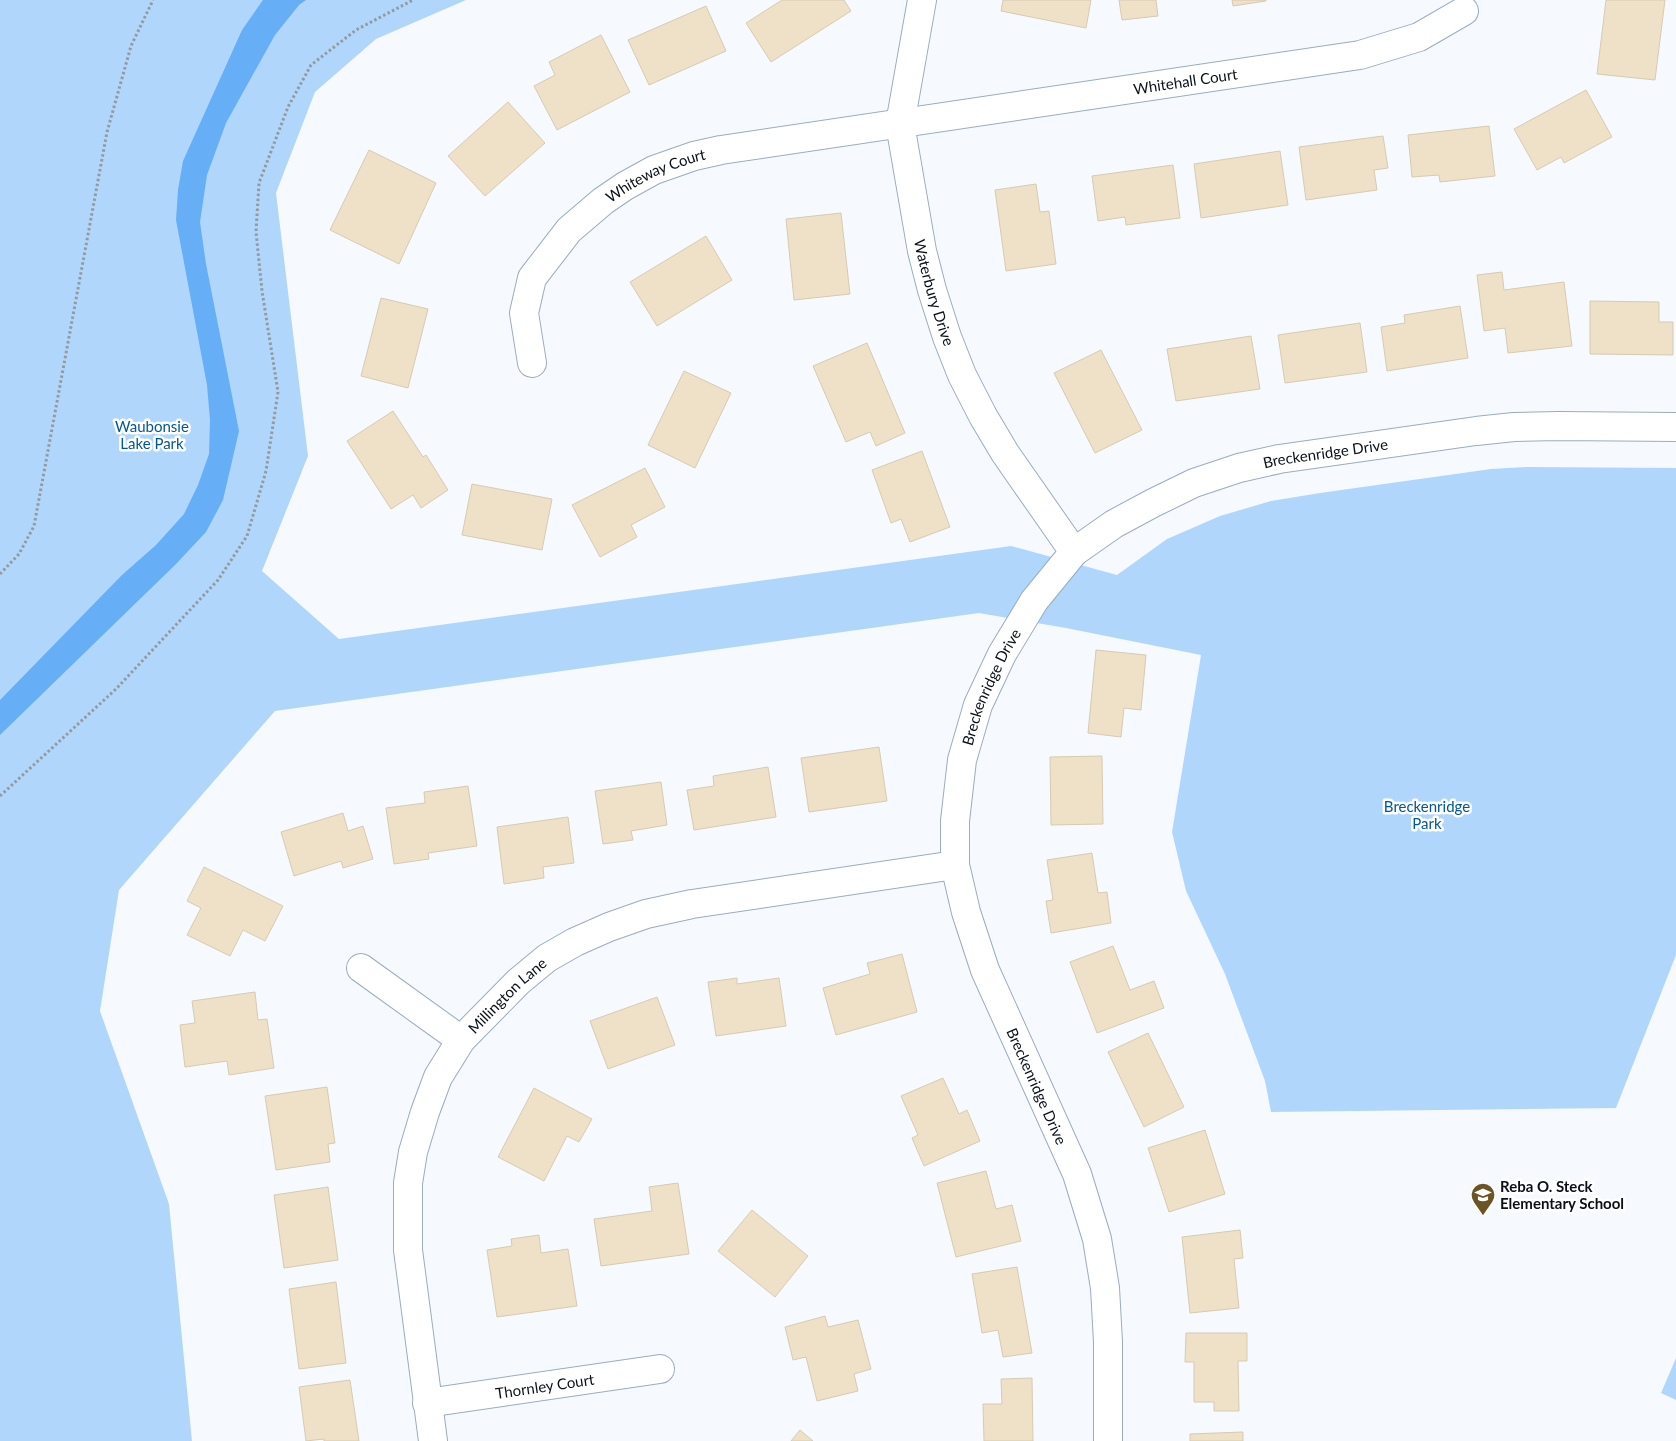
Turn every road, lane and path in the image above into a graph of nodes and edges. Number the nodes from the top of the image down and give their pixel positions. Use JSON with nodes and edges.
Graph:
{"nodes":[{"id":1,"x":154,"y":0,"type":"edge"},
{"id":2,"x":413,"y":0,"type":"edge"},
{"id":3,"x":922,"y":0,"type":"edge"},
{"id":4,"x":1464,"y":11,"type":"dead end"},
{"id":5,"x":900,"y":124,"type":"junction"},
{"id":6,"x":532,"y":363,"type":"dead end"},
{"id":7,"x":1676,"y":427,"type":"edge"},
{"id":8,"x":1074,"y":552,"type":"junction"},
{"id":9,"x":0,"y":574,"type":"edge"},
{"id":10,"x":0,"y":796,"type":"edge"},
{"id":11,"x":955,"y":865,"type":"junction"},
{"id":12,"x":361,"y":968,"type":"dead end"},
{"id":13,"x":461,"y":1040,"type":"junction"},
{"id":14,"x":660,"y":1369,"type":"dead end"},
{"id":15,"x":428,"y":1403,"type":"junction"},
{"id":16,"x":433,"y":1441,"type":"edge"},
{"id":17,"x":1108,"y":1441,"type":"edge"}],
"edges":[{"from":1,"to":9,"type":"path"},
{"from":2,"to":10,"type":"path"},
{"from":3,"to":5,"type":"street","name":"Waterbury Drive"},
{"from":4,"to":5,"type":"street","name":"Whitehall Court"},
{"from":5,"to":6,"type":"street","name":"Whiteway Court"},
{"from":5,"to":8,"type":"street","name":"Waterbury Drive"},
{"from":7,"to":8,"type":"street","name":"Breckenridge Drive"},
{"from":8,"to":11,"type":"street","name":"Breckenridge Drive"},
{"from":11,"to":13,"type":"street","name":"Millington Lane"},
{"from":11,"to":17,"type":"street","name":"Breckenridge Drive"},
{"from":12,"to":13,"type":"street"},
{"from":13,"to":15,"type":"street","name":"Millington Lane"},
{"from":14,"to":15,"type":"street","name":"Thornley Court"},
{"from":15,"to":16,"type":"street","name":"Millington Lane"}]}
